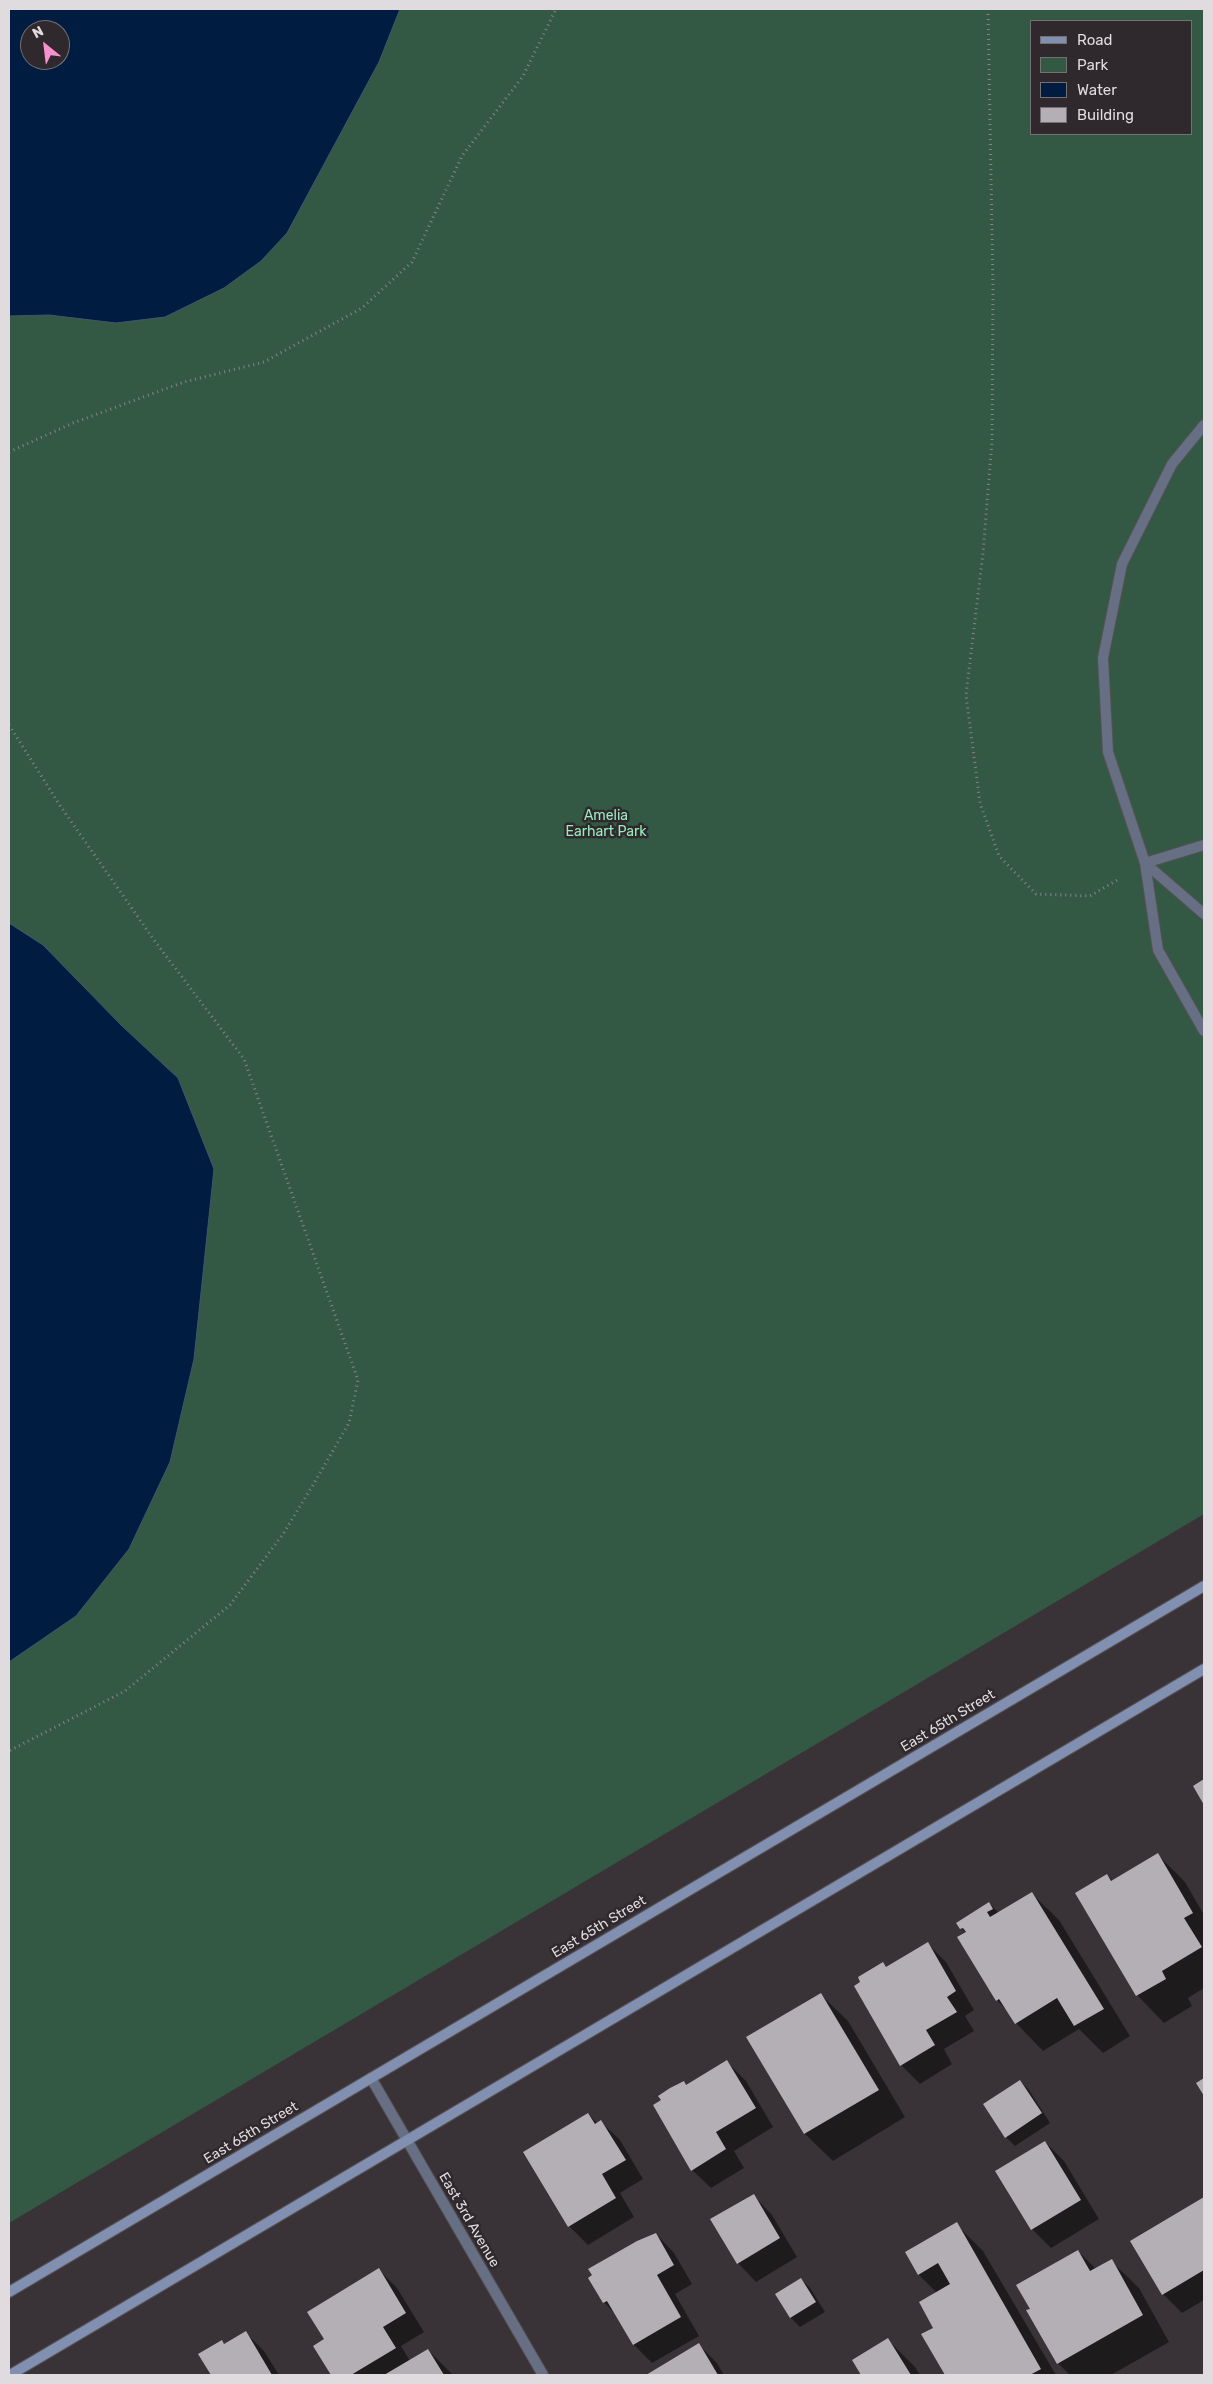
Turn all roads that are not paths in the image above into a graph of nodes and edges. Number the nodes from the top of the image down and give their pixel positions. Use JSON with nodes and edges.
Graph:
{"nodes":[{"id":1,"x":1204,"y":425,"type":"edge"},
{"id":2,"x":1204,"y":845,"type":"edge"},
{"id":3,"x":1145,"y":863,"type":"junction"},
{"id":4,"x":1204,"y":914,"type":"edge"},
{"id":5,"x":1204,"y":1031,"type":"edge"},
{"id":6,"x":1204,"y":1586,"type":"edge"},
{"id":7,"x":1204,"y":1669,"type":"edge"},
{"id":8,"x":371,"y":2078,"type":"junction"},
{"id":9,"x":407,"y":2140,"type":"junction"},
{"id":10,"x":9,"y":2292,"type":"edge"},
{"id":11,"x":10,"y":2375,"type":"edge"},
{"id":12,"x":543,"y":2375,"type":"edge"}],
"edges":[{"from":1,"to":3,"type":"street"},
{"from":2,"to":3,"type":"street"},
{"from":3,"to":4,"type":"street"},
{"from":3,"to":5,"type":"street"},
{"from":6,"to":8,"type":"main road","name":"East 65th Street"},
{"from":7,"to":9,"type":"main road"},
{"from":8,"to":9,"type":"street","name":"East 3rd Avenue"},
{"from":8,"to":10,"type":"main road","name":"East 65th Street"},
{"from":9,"to":11,"type":"main road"},
{"from":9,"to":12,"type":"street","name":"East 3rd Avenue"}]}
